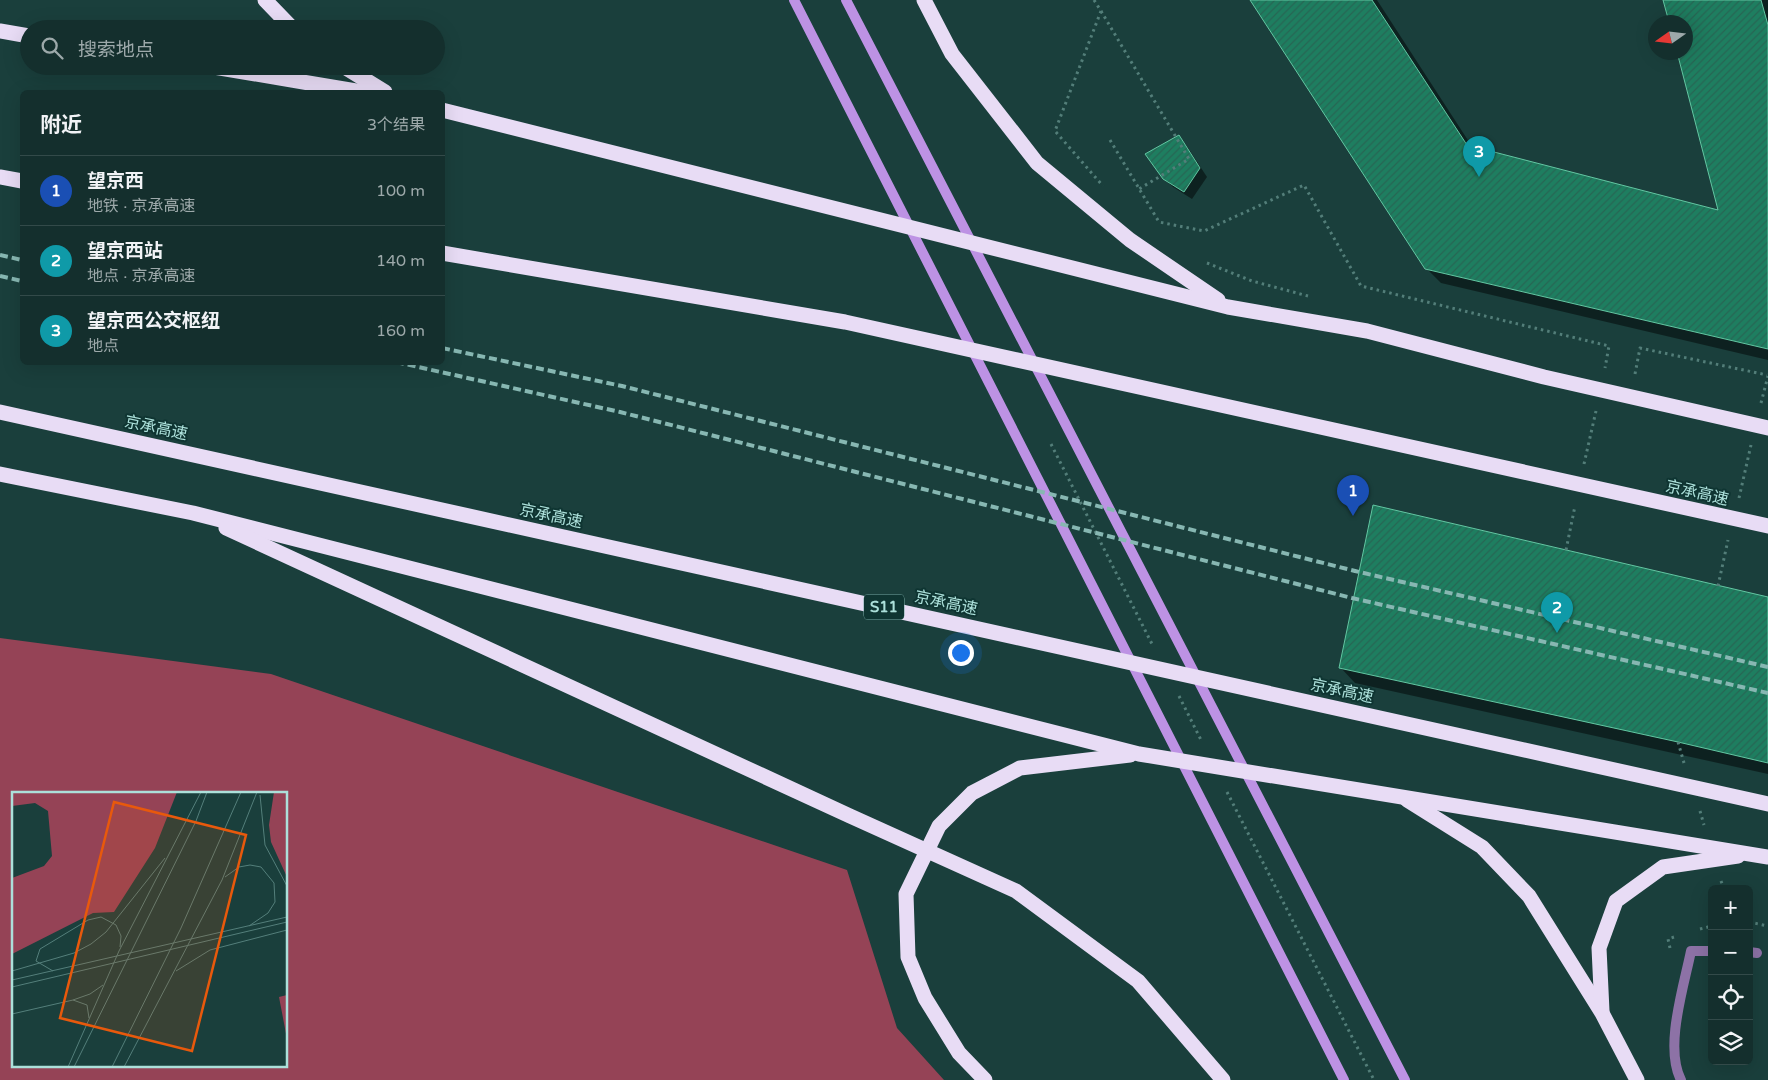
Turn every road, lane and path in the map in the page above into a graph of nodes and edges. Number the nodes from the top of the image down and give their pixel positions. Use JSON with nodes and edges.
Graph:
{"nodes":[{"id":1,"x":265,"y":0,"type":"edge"},
{"id":2,"x":794,"y":0,"type":"edge"},
{"id":3,"x":846,"y":0,"type":"edge"},
{"id":4,"x":924,"y":0,"type":"edge"},
{"id":5,"x":1094,"y":0,"type":"edge"},
{"id":6,"x":1101,"y":11,"type":"junction"},
{"id":7,"x":284,"y":20,"type":"edge"},
{"id":8,"x":0,"y":31,"type":"edge"},
{"id":9,"x":20,"y":34,"type":"edge"},
{"id":10,"x":261,"y":75,"type":"edge"},
{"id":11,"x":358,"y":75,"type":"edge"},
{"id":12,"x":350,"y":90,"type":"edge"},
{"id":13,"x":382,"y":90,"type":"edge"},
{"id":14,"x":445,"y":111,"type":"edge"},
{"id":15,"x":1110,"y":140,"type":"dead end"},
{"id":16,"x":0,"y":177,"type":"edge"},
{"id":17,"x":20,"y":181,"type":"edge"},
{"id":18,"x":1105,"y":188,"type":"dead end"},
{"id":19,"x":1139,"y":189,"type":"junction"},
{"id":20,"x":445,"y":254,"type":"edge"},
{"id":21,"x":1206,"y":263,"type":"dead end"},
{"id":22,"x":1315,"y":298,"type":"dead end"},
{"id":23,"x":1228,"y":306,"type":"junction"},
{"id":24,"x":1640,"y":348,"type":"dead end"},
{"id":25,"x":1603,"y":376,"type":"dead end"},
{"id":26,"x":1768,"y":376,"type":"edge"},
{"id":27,"x":1597,"y":404,"type":"dead end"},
{"id":28,"x":1761,"y":404,"type":"dead end"},
{"id":29,"x":0,"y":412,"type":"edge"},
{"id":30,"x":1768,"y":428,"type":"edge"},
{"id":31,"x":1752,"y":442,"type":"dead end"},
{"id":32,"x":1582,"y":472,"type":"dead end"},
{"id":33,"x":0,"y":474,"type":"edge"},
{"id":34,"x":1738,"y":500,"type":"dead end"},
{"id":35,"x":1576,"y":501,"type":"dead end"},
{"id":36,"x":193,"y":512,"type":"junction"},
{"id":37,"x":1768,"y":526,"type":"edge"},
{"id":38,"x":1729,"y":538,"type":"dead end"},
{"id":39,"x":1566,"y":550,"type":"dead end"},
{"id":40,"x":1718,"y":586,"type":"dead end"},
{"id":41,"x":1678,"y":742,"type":"dead end"},
{"id":42,"x":1139,"y":754,"type":"junction"},
{"id":43,"x":1686,"y":769,"type":"dead end"},
{"id":44,"x":1402,"y":797,"type":"junction"},
{"id":45,"x":1768,"y":804,"type":"edge"},
{"id":46,"x":1698,"y":806,"type":"dead end"},
{"id":47,"x":1706,"y":834,"type":"dead end"},
{"id":48,"x":1761,"y":855,"type":"edge"},
{"id":49,"x":1721,"y":880,"type":"dead end"},
{"id":50,"x":1723,"y":885,"type":"edge"},
{"id":51,"x":1753,"y":923,"type":"edge"},
{"id":52,"x":1768,"y":926,"type":"edge"},
{"id":53,"x":1708,"y":951,"type":"edge"},
{"id":54,"x":1602,"y":1013,"type":"junction"},
{"id":55,"x":985,"y":1080,"type":"edge"},
{"id":56,"x":1223,"y":1080,"type":"edge"},
{"id":57,"x":1344,"y":1080,"type":"edge"},
{"id":58,"x":1406,"y":1080,"type":"edge"},
{"id":59,"x":1637,"y":1080,"type":"edge"},
{"id":60,"x":1681,"y":1080,"type":"edge"}],
"edges":[{"from":1,"to":7,"type":"highway"},
{"from":2,"to":57,"type":"main road"},
{"from":3,"to":58,"type":"main road"},
{"from":4,"to":23,"type":"highway"},
{"from":5,"to":6,"type":"path"},
{"from":6,"to":18,"type":"path"},
{"from":6,"to":19,"type":"path"},
{"from":8,"to":9,"type":"highway"},
{"from":10,"to":12,"type":"highway"},
{"from":11,"to":13,"type":"highway"},
{"from":14,"to":23,"type":"highway"},
{"from":15,"to":19,"type":"path"},
{"from":16,"to":17,"type":"highway"},
{"from":19,"to":25,"type":"path"},
{"from":20,"to":37,"type":"highway","name":"京承高速"},
{"from":21,"to":22,"type":"path"},
{"from":23,"to":30,"type":"highway"},
{"from":24,"to":26,"type":"path"},
{"from":26,"to":28,"type":"path"},
{"from":27,"to":32,"type":"path"},
{"from":29,"to":45,"type":"highway","name":"京承高速","number":"S11"},
{"from":31,"to":34,"type":"path"},
{"from":33,"to":36,"type":"highway"},
{"from":35,"to":39,"type":"path"},
{"from":36,"to":42,"type":"highway"},
{"from":36,"to":56,"type":"highway"},
{"from":38,"to":40,"type":"path"},
{"from":41,"to":43,"type":"path"},
{"from":42,"to":44,"type":"highway"},
{"from":42,"to":55,"type":"highway"},
{"from":44,"to":48,"type":"highway"},
{"from":44,"to":54,"type":"highway"},
{"from":46,"to":47,"type":"path"},
{"from":48,"to":54,"type":"highway"},
{"from":49,"to":50,"type":"path"},
{"from":51,"to":52,"type":"path"},
{"from":53,"to":60,"type":"street"},
{"from":54,"to":59,"type":"highway"}]}
